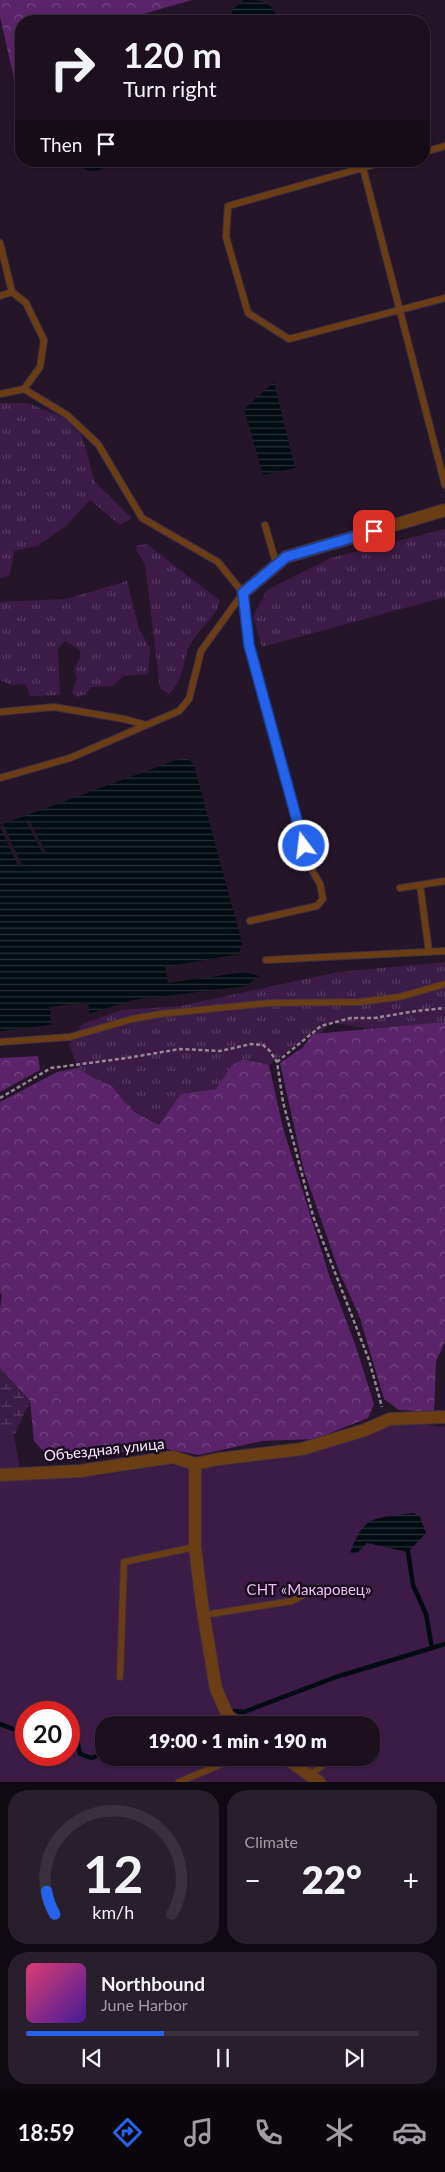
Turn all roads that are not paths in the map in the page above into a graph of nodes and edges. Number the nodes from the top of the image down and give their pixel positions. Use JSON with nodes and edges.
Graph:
{"nodes":[{"id":1,"x":445,"y":146,"type":"edge"},
{"id":2,"x":430,"y":150,"type":"edge"},
{"id":3,"x":366,"y":167,"type":"edge"},
{"id":4,"x":363,"y":168,"type":"junction"},
{"id":5,"x":0,"y":243,"type":"edge"},
{"id":6,"x":12,"y":292,"type":"junction"},
{"id":7,"x":0,"y":296,"type":"edge"},
{"id":8,"x":445,"y":298,"type":"edge"},
{"id":9,"x":400,"y":310,"type":"junction"},
{"id":10,"x":24,"y":389,"type":"junction"},
{"id":11,"x":0,"y":394,"type":"edge"},
{"id":12,"x":445,"y":485,"type":"edge"},
{"id":13,"x":445,"y":510,"type":"edge"},
{"id":14,"x":265,"y":525,"type":"dead end"},
{"id":15,"x":276,"y":563,"type":"junction"},
{"id":16,"x":243,"y":593,"type":"junction"},
{"id":17,"x":0,"y":712,"type":"edge"},
{"id":18,"x":146,"y":725,"type":"junction"},
{"id":19,"x":0,"y":778,"type":"edge"},
{"id":20,"x":445,"y":881,"type":"edge"},
{"id":21,"x":420,"y":884,"type":"junction"},
{"id":22,"x":400,"y":888,"type":"dead end"},
{"id":23,"x":250,"y":921,"type":"dead end"},
{"id":24,"x":445,"y":951,"type":"edge"},
{"id":25,"x":429,"y":952,"type":"junction"},
{"id":26,"x":266,"y":960,"type":"dead end"},
{"id":27,"x":445,"y":984,"type":"edge"},
{"id":28,"x":0,"y":1042,"type":"edge"},
{"id":29,"x":445,"y":1417,"type":"edge"},
{"id":30,"x":195,"y":1464,"type":"junction"},
{"id":31,"x":0,"y":1474,"type":"edge"},
{"id":32,"x":195,"y":1547,"type":"junction"},
{"id":33,"x":318,"y":1588,"type":"dead end"},
{"id":34,"x":204,"y":1614,"type":"junction"},
{"id":35,"x":120,"y":1676,"type":"dead end"},
{"id":36,"x":228,"y":1716,"type":"edge"},
{"id":37,"x":217,"y":1766,"type":"edge"},
{"id":38,"x":298,"y":1766,"type":"edge"},
{"id":39,"x":325,"y":1766,"type":"edge"},
{"id":40,"x":315,"y":1778,"type":"edge"},
{"id":41,"x":179,"y":1782,"type":"edge"}],
"edges":[{"from":1,"to":2,"type":"lane"},
{"from":3,"to":4,"type":"lane"},
{"from":4,"to":9,"type":"lane"},
{"from":4,"to":9,"type":"lane"},
{"from":5,"to":6,"type":"lane"},
{"from":6,"to":7,"type":"lane"},
{"from":6,"to":10,"type":"lane"},
{"from":8,"to":9,"type":"lane"},
{"from":9,"to":12,"type":"lane"},
{"from":10,"to":11,"type":"lane"},
{"from":10,"to":16,"type":"lane"},
{"from":13,"to":15,"type":"street"},
{"from":14,"to":15,"type":"lane"},
{"from":15,"to":16,"type":"street"},
{"from":16,"to":18,"type":"lane"},
{"from":16,"to":23,"type":"lane"},
{"from":17,"to":18,"type":"lane"},
{"from":18,"to":19,"type":"lane"},
{"from":20,"to":21,"type":"lane"},
{"from":21,"to":22,"type":"lane"},
{"from":21,"to":25,"type":"lane"},
{"from":24,"to":25,"type":"lane"},
{"from":25,"to":26,"type":"lane"},
{"from":27,"to":28,"type":"lane"},
{"from":29,"to":30,"type":"street","name":"Объездная улица"},
{"from":30,"to":31,"type":"street","name":"Объездная улица"},
{"from":30,"to":32,"type":"street"},
{"from":32,"to":34,"type":"street"},
{"from":32,"to":35,"type":"lane"},
{"from":33,"to":34,"type":"lane"},
{"from":34,"to":36,"type":"street"},
{"from":37,"to":41,"type":"lane"},
{"from":38,"to":40,"type":"street"},
{"from":39,"to":40,"type":"lane"}]}
